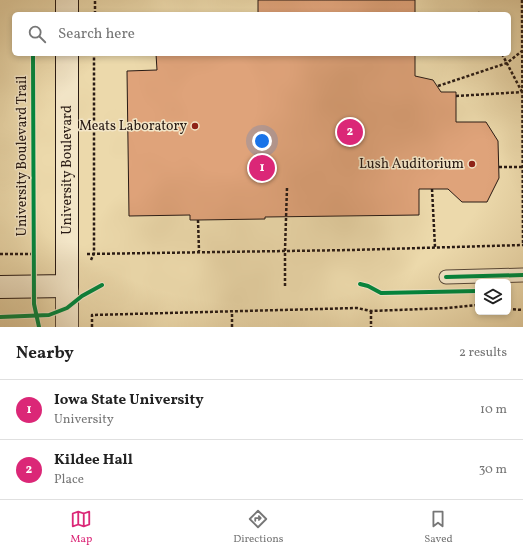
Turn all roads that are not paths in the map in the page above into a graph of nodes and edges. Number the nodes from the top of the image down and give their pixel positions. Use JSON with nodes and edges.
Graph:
{"nodes":[{"id":1,"x":67,"y":0,"type":"edge"},
{"id":2,"x":67,"y":12,"type":"edge"},
{"id":3,"x":67,"y":56,"type":"edge"},
{"id":4,"x":523,"y":275,"type":"edge"},
{"id":5,"x":446,"y":277,"type":"dead end"},
{"id":6,"x":0,"y":286,"type":"edge"},
{"id":7,"x":67,"y":286,"type":"junction"},
{"id":8,"x":67,"y":327,"type":"edge"}],
"edges":[{"from":1,"to":2,"type":"main road"},
{"from":3,"to":7,"type":"main road","name":"University Boulevard"},
{"from":4,"to":5,"type":"street"},
{"from":6,"to":7,"type":"main road"},
{"from":7,"to":8,"type":"main road","name":"University Boulevard"}]}
